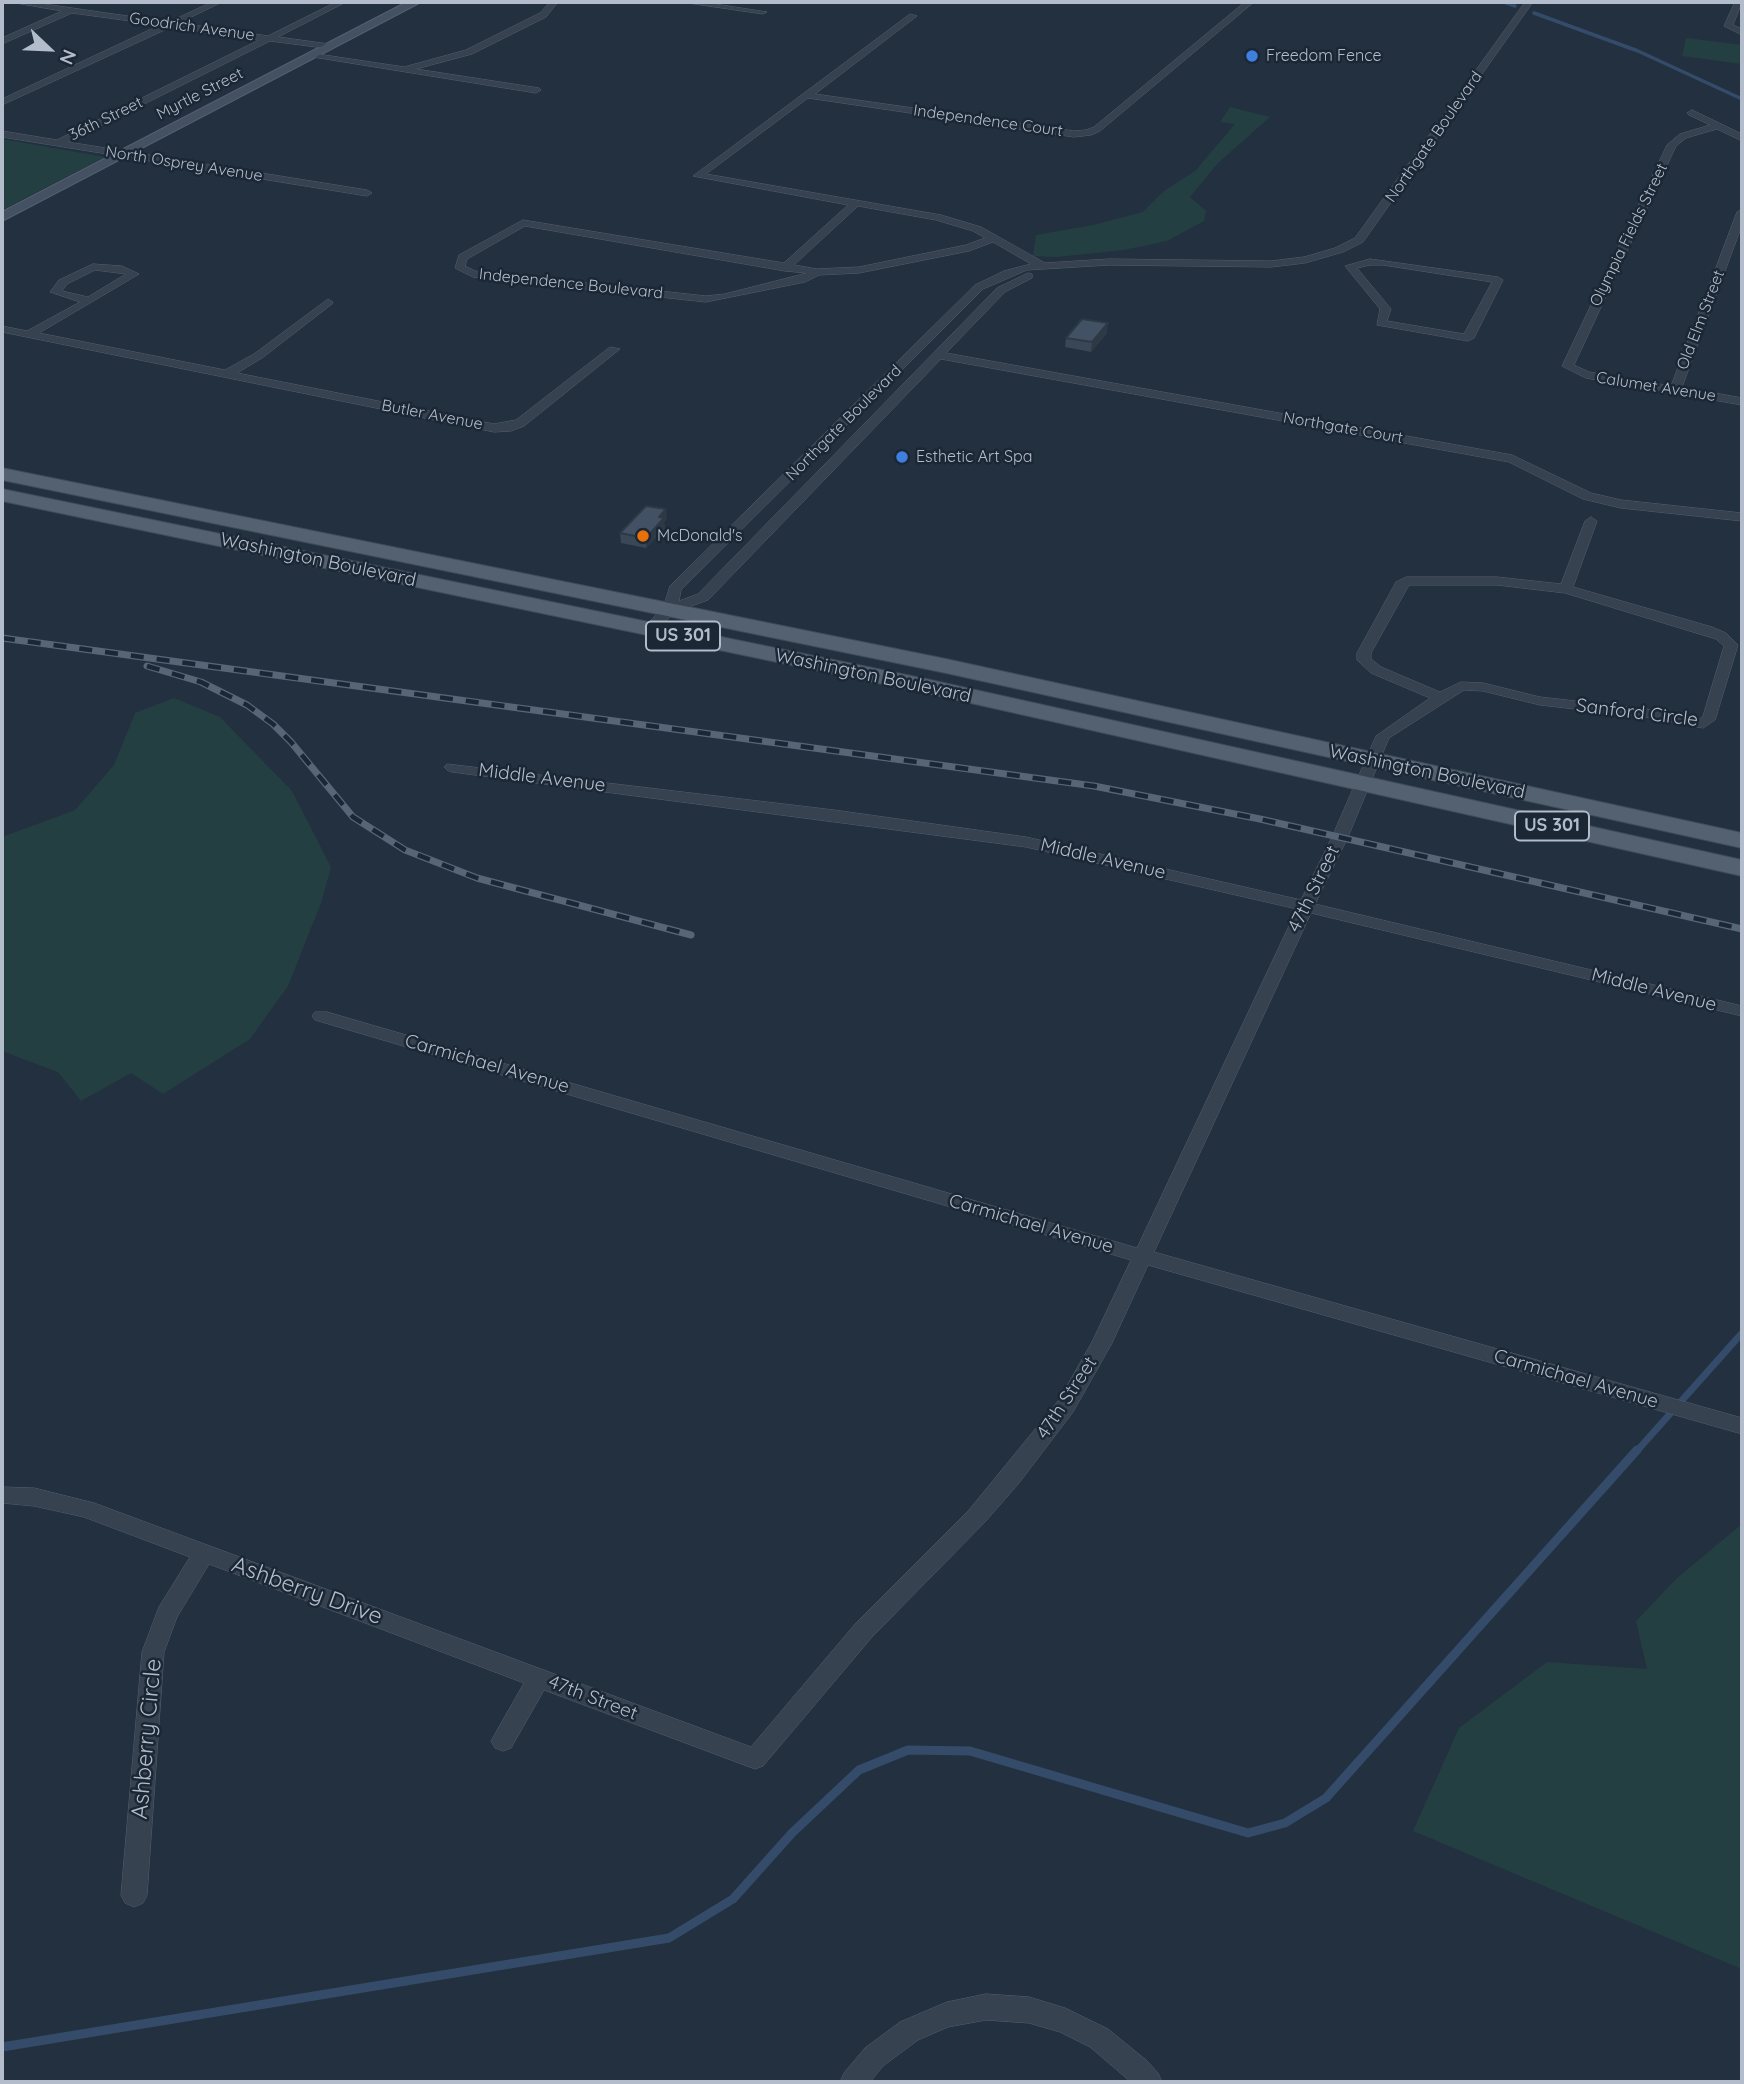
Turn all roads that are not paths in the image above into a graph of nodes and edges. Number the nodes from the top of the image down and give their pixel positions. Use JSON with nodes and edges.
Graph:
{"nodes":[{"id":1,"x":13,"y":2,"type":"edge"},
{"id":2,"x":218,"y":2,"type":"edge"},
{"id":3,"x":342,"y":2,"type":"edge"},
{"id":4,"x":415,"y":2,"type":"edge"},
{"id":5,"x":554,"y":2,"type":"edge"},
{"id":6,"x":685,"y":2,"type":"edge"},
{"id":7,"x":1250,"y":2,"type":"edge"},
{"id":8,"x":1529,"y":2,"type":"edge"},
{"id":9,"x":1739,"y":6,"type":"edge"},
{"id":10,"x":72,"y":10,"type":"junction"},
{"id":11,"x":764,"y":12,"type":"dead end"},
{"id":12,"x":913,"y":16,"type":"dead end"},
{"id":13,"x":170,"y":24,"type":"junction"},
{"id":14,"x":1742,"y":33,"type":"edge"},
{"id":15,"x":269,"y":39,"type":"junction"},
{"id":16,"x":2,"y":41,"type":"edge"},
{"id":17,"x":328,"y":47,"type":"junction"},
{"id":18,"x":312,"y":56,"type":"junction"},
{"id":19,"x":405,"y":70,"type":"junction"},
{"id":20,"x":536,"y":90,"type":"dead end"},
{"id":21,"x":806,"y":95,"type":"junction"},
{"id":22,"x":2,"y":102,"type":"edge"},
{"id":23,"x":1692,"y":113,"type":"dead end"},
{"id":24,"x":1718,"y":126,"type":"junction"},
{"id":25,"x":2,"y":134,"type":"edge"},
{"id":26,"x":1742,"y":138,"type":"edge"},
{"id":27,"x":58,"y":143,"type":"junction"},
{"id":28,"x":123,"y":153,"type":"junction"},
{"id":29,"x":367,"y":193,"type":"dead end"},
{"id":30,"x":858,"y":202,"type":"junction"},
{"id":31,"x":1742,"y":212,"type":"edge"},
{"id":32,"x":2,"y":217,"type":"edge"},
{"id":33,"x":995,"y":238,"type":"junction"},
{"id":34,"x":1324,"y":254,"type":"junction"},
{"id":35,"x":1041,"y":265,"type":"junction"},
{"id":36,"x":1350,"y":266,"type":"junction"},
{"id":37,"x":785,"y":268,"type":"junction"},
{"id":38,"x":817,"y":272,"type":"junction"},
{"id":39,"x":89,"y":301,"type":"junction"},
{"id":40,"x":328,"y":302,"type":"dead end"},
{"id":41,"x":2,"y":329,"type":"edge"},
{"id":42,"x":28,"y":335,"type":"junction"},
{"id":43,"x":614,"y":349,"type":"dead end"},
{"id":44,"x":938,"y":355,"type":"junction"},
{"id":45,"x":1571,"y":370,"type":"joint"},
{"id":46,"x":227,"y":374,"type":"junction"},
{"id":47,"x":1675,"y":390,"type":"junction"},
{"id":48,"x":1742,"y":401,"type":"edge"},
{"id":49,"x":2,"y":474,"type":"edge"},
{"id":50,"x":2,"y":495,"type":"edge"},
{"id":51,"x":1742,"y":517,"type":"edge"},
{"id":52,"x":1591,"y":521,"type":"dead end"},
{"id":53,"x":1566,"y":589,"type":"junction"},
{"id":54,"x":670,"y":609,"type":"junction"},
{"id":55,"x":650,"y":629,"type":"junction"},
{"id":56,"x":1441,"y":696,"type":"junction"},
{"id":57,"x":1372,"y":760,"type":"junction"},
{"id":58,"x":452,"y":767,"type":"dead end"},
{"id":59,"x":1362,"y":784,"type":"junction"},
{"id":60,"x":1742,"y":841,"type":"edge"},
{"id":61,"x":1742,"y":866,"type":"edge"},
{"id":62,"x":1306,"y":906,"type":"junction"},
{"id":63,"x":1742,"y":1011,"type":"edge"},
{"id":64,"x":321,"y":1016,"type":"dead end"},
{"id":65,"x":1142,"y":1256,"type":"junction"},
{"id":66,"x":1741,"y":1425,"type":"edge"},
{"id":67,"x":2,"y":1494,"type":"edge"},
{"id":68,"x":204,"y":1553,"type":"junction"},
{"id":69,"x":539,"y":1678,"type":"junction"},
{"id":70,"x":503,"y":1741,"type":"dead end"},
{"id":71,"x":134,"y":1895,"type":"dead end"},
{"id":72,"x":853,"y":2082,"type":"edge"},
{"id":73,"x":1149,"y":2082,"type":"edge"}],
"edges":[{"from":1,"to":10,"type":"street","name":"Goodrich Avenue"},
{"from":2,"to":13,"type":"street"},
{"from":3,"to":15,"type":"street","name":"36th Street"},
{"from":4,"to":17,"type":"street","name":"Myrtle Street"},
{"from":5,"to":19,"type":"street"},
{"from":6,"to":11,"type":"street"},
{"from":7,"to":21,"type":"street","name":"Independence Court"},
{"from":8,"to":34,"type":"street","name":"Northgate Boulevard"},
{"from":9,"to":14,"type":"street"},
{"from":10,"to":13,"type":"street","name":"Goodrich Avenue"},
{"from":10,"to":16,"type":"street"},
{"from":12,"to":21,"type":"street"},
{"from":13,"to":15,"type":"street","name":"Goodrich Avenue"},
{"from":13,"to":22,"type":"street"},
{"from":15,"to":17,"type":"street","name":"Goodrich Avenue"},
{"from":15,"to":27,"type":"street","name":"36th Street"},
{"from":17,"to":18,"type":"street","name":"Myrtle Street"},
{"from":18,"to":19,"type":"street"},
{"from":18,"to":28,"type":"street","name":"Myrtle Street"},
{"from":19,"to":20,"type":"street"},
{"from":21,"to":30,"type":"street"},
{"from":23,"to":24,"type":"street"},
{"from":24,"to":26,"type":"street"},
{"from":24,"to":45,"type":"street","name":"Olympia Fields Street"},
{"from":25,"to":27,"type":"street","name":"North Osprey Avenue"},
{"from":27,"to":28,"type":"street","name":"North Osprey Avenue"},
{"from":28,"to":29,"type":"street","name":"North Osprey Avenue"},
{"from":28,"to":32,"type":"street","name":"Myrtle Street"},
{"from":30,"to":33,"type":"street"},
{"from":30,"to":37,"type":"street"},
{"from":31,"to":47,"type":"street","name":"Old Elm Street"},
{"from":33,"to":35,"type":"street"},
{"from":33,"to":38,"type":"street","name":"Independence Boulevard"},
{"from":34,"to":35,"type":"street","name":"Northgate Boulevard"},
{"from":34,"to":36,"type":"street"},
{"from":35,"to":44,"type":"street","name":"Northgate Boulevard"},
{"from":35,"to":54,"type":"street","name":"Northgate Boulevard"},
{"from":36,"to":36,"type":"street"},
{"from":37,"to":38,"type":"street","name":"Independence Boulevard"},
{"from":37,"to":38,"type":"street","name":"Independence Boulevard"},
{"from":39,"to":39,"type":"street"},
{"from":39,"to":42,"type":"street"},
{"from":40,"to":46,"type":"street"},
{"from":41,"to":42,"type":"street","name":"Butler Avenue"},
{"from":42,"to":46,"type":"street","name":"Butler Avenue"},
{"from":43,"to":46,"type":"street","name":"Butler Avenue"},
{"from":44,"to":51,"type":"street","name":"Northgate Court"},
{"from":44,"to":54,"type":"street","name":"Northgate Boulevard"},
{"from":45,"to":47,"type":"street","name":"Calumet Avenue"},
{"from":47,"to":48,"type":"street","name":"Calumet Avenue"},
{"from":49,"to":54,"type":"main road","name":"Washington Boulevard","number":"US 301"},
{"from":50,"to":55,"type":"main road","name":"Washington Boulevard","number":"US 301"},
{"from":52,"to":53,"type":"street"},
{"from":53,"to":56,"type":"street","name":"Sanford Circle"},
{"from":53,"to":56,"type":"street","name":"Sanford Circle"},
{"from":54,"to":55,"type":"street","name":"Northgate Boulevard"},
{"from":54,"to":57,"type":"main road","name":"Washington Boulevard","number":"US 301"},
{"from":55,"to":59,"type":"main road","name":"Washington Boulevard","number":"US 301"},
{"from":56,"to":57,"type":"street","name":"Sanford Circle"},
{"from":57,"to":59,"type":"street","name":"47th Street"},
{"from":57,"to":60,"type":"main road","name":"Washington Boulevard","number":"US 301"},
{"from":58,"to":62,"type":"street","name":"Middle Avenue"},
{"from":59,"to":61,"type":"main road","name":"Washington Boulevard","number":"US 301"},
{"from":59,"to":62,"type":"street","name":"47th Street"},
{"from":62,"to":63,"type":"street","name":"Middle Avenue"},
{"from":62,"to":65,"type":"street","name":"47th Street"},
{"from":64,"to":65,"type":"street","name":"Carmichael Avenue"},
{"from":65,"to":66,"type":"street","name":"Carmichael Avenue"},
{"from":65,"to":69,"type":"street","name":"47th Street"},
{"from":67,"to":68,"type":"street","name":"Ashberry Drive"},
{"from":68,"to":69,"type":"street","name":"Ashberry Drive"},
{"from":68,"to":71,"type":"street","name":"Ashberry Circle"},
{"from":69,"to":70,"type":"street"},
{"from":72,"to":73,"type":"street"}]}
